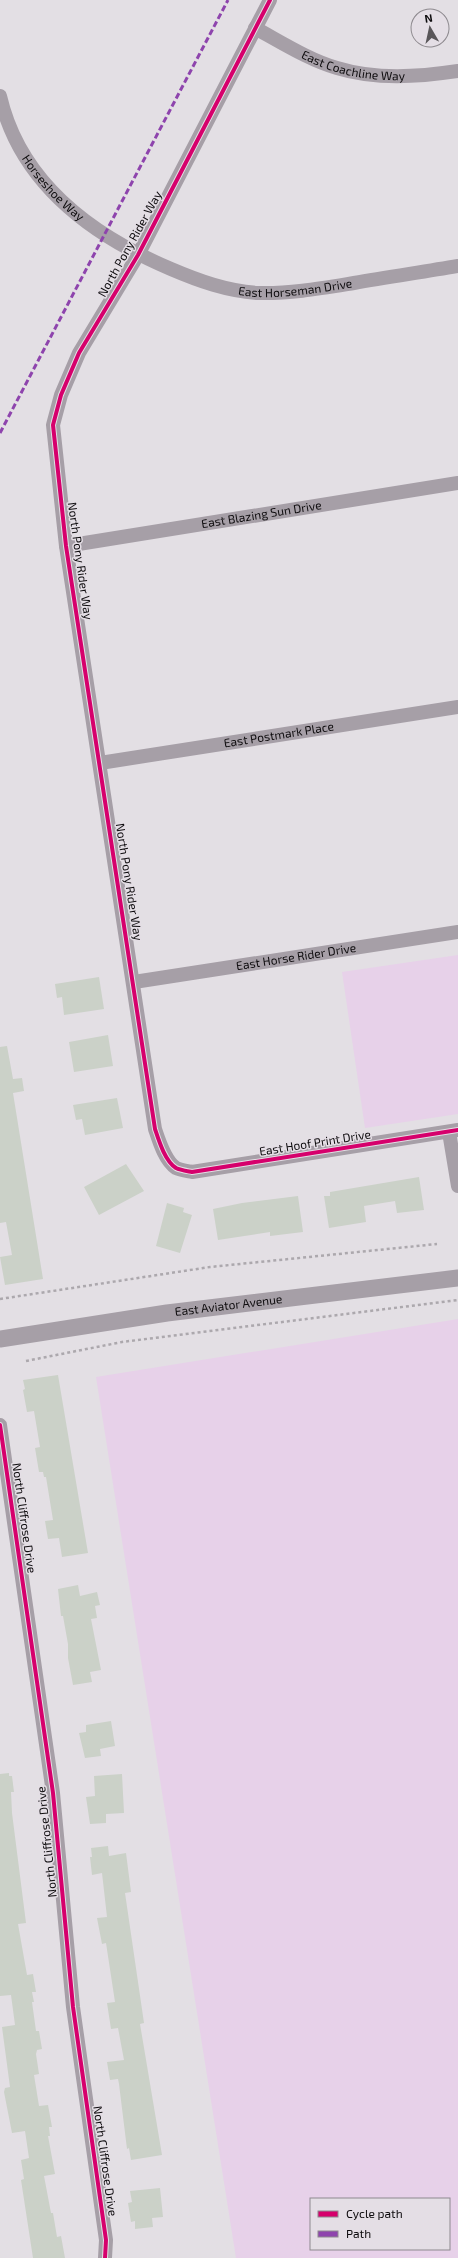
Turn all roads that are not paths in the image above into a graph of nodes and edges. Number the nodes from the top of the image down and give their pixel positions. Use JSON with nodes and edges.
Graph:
{"nodes":[{"id":1,"x":270,"y":0,"type":"edge"},
{"id":2,"x":255,"y":28,"type":"junction"},
{"id":3,"x":458,"y":71,"type":"edge"},
{"id":4,"x":0,"y":96,"type":"edge"},
{"id":5,"x":138,"y":255,"type":"junction"},
{"id":6,"x":458,"y":266,"type":"edge"},
{"id":7,"x":458,"y":483,"type":"edge"},
{"id":8,"x":66,"y":546,"type":"junction"},
{"id":9,"x":458,"y":707,"type":"edge"},
{"id":10,"x":100,"y":763,"type":"junction"},
{"id":11,"x":458,"y":932,"type":"edge"},
{"id":12,"x":134,"y":982,"type":"junction"},
{"id":13,"x":453,"y":1131,"type":"edge"},
{"id":14,"x":176,"y":1168,"type":"joint"},
{"id":15,"x":458,"y":1186,"type":"edge"},
{"id":16,"x":458,"y":1278,"type":"edge"},
{"id":17,"x":0,"y":1339,"type":"edge"},
{"id":18,"x":0,"y":1425,"type":"edge"},
{"id":19,"x":105,"y":2258,"type":"edge"}],
"edges":[{"from":1,"to":2,"type":"street","name":"North Pony Rider Way"},
{"from":2,"to":3,"type":"street","name":"East Coachline Way"},
{"from":2,"to":5,"type":"street","name":"North Pony Rider Way"},
{"from":4,"to":5,"type":"street","name":"Horseshoe Way"},
{"from":5,"to":6,"type":"street","name":"East Horseman Drive"},
{"from":5,"to":8,"type":"street","name":"North Pony Rider Way"},
{"from":7,"to":8,"type":"street","name":"East Blazing Sun Drive"},
{"from":8,"to":10,"type":"street","name":"North Pony Rider Way"},
{"from":9,"to":10,"type":"street","name":"East Postmark Place"},
{"from":10,"to":12,"type":"street","name":"North Pony Rider Way"},
{"from":11,"to":12,"type":"street","name":"East Horse Rider Drive"},
{"from":12,"to":14,"type":"street","name":"North Pony Rider Way"},
{"from":13,"to":14,"type":"street","name":"East Hoof Print Drive"},
{"from":13,"to":15,"type":"street"},
{"from":16,"to":17,"type":"street","name":"East Aviator Avenue"},
{"from":18,"to":19,"type":"street","name":"North Cliffrose Drive"}]}
